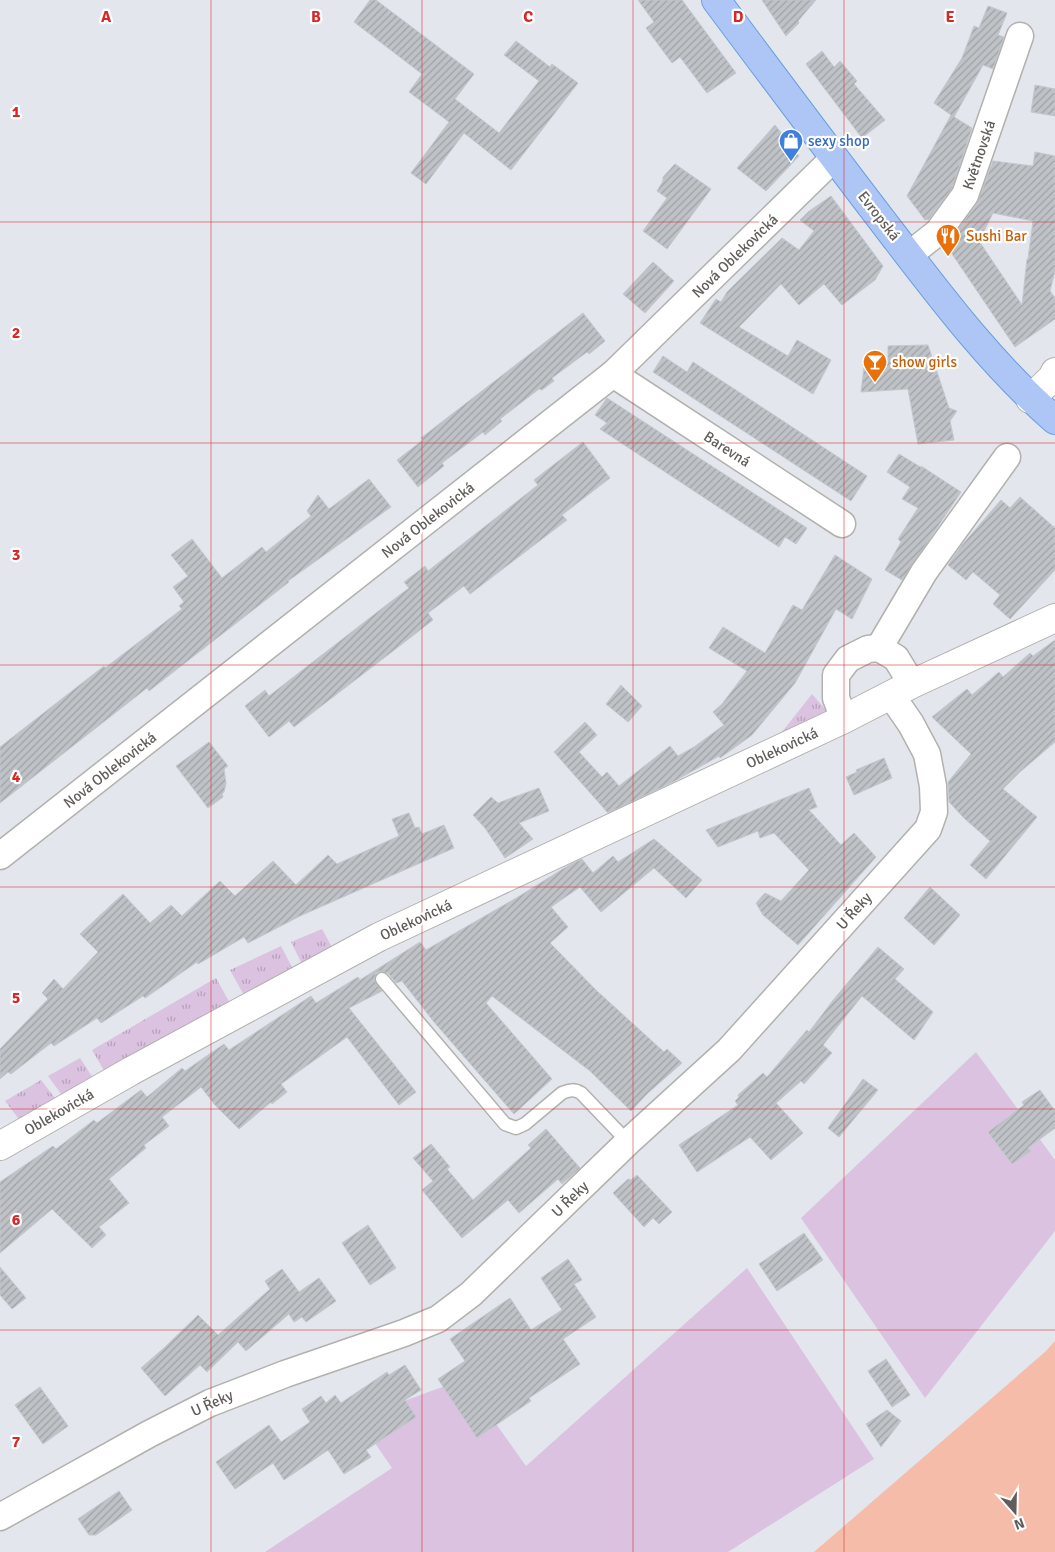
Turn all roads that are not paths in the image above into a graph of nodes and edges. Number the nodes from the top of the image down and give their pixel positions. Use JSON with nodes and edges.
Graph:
{"nodes":[{"id":1,"x":716,"y":0,"type":"edge"},
{"id":2,"x":1020,"y":36,"type":"dead end"},
{"id":3,"x":834,"y":158,"type":"junction"},
{"id":4,"x":909,"y":255,"type":"junction"},
{"id":5,"x":1055,"y":372,"type":"edge"},
{"id":6,"x":613,"y":374,"type":"junction"},
{"id":7,"x":1030,"y":399,"type":"junction"},
{"id":8,"x":1055,"y":420,"type":"edge"},
{"id":9,"x":1007,"y":457,"type":"dead end"},
{"id":10,"x":842,"y":524,"type":"dead end"},
{"id":11,"x":1055,"y":618,"type":"edge"},
{"id":12,"x":879,"y":648,"type":"junction"},
{"id":13,"x":902,"y":690,"type":"junction"},
{"id":14,"x":844,"y":718,"type":"junction"},
{"id":15,"x":0,"y":856,"type":"edge"},
{"id":16,"x":382,"y":979,"type":"dead end"},
{"id":17,"x":628,"y":1142,"type":"junction"},
{"id":18,"x":0,"y":1146,"type":"edge"},
{"id":19,"x":0,"y":1517,"type":"edge"}],
"edges":[{"from":1,"to":3,"type":"main road","name":"Evropská"},
{"from":2,"to":4,"type":"street","name":"Květnovská"},
{"from":3,"to":4,"type":"main road","name":"Evropská"},
{"from":3,"to":6,"type":"street","name":"Nová Oblekovická"},
{"from":4,"to":7,"type":"main road","name":"Evropská"},
{"from":5,"to":7,"type":"street"},
{"from":6,"to":10,"type":"street","name":"Barevná"},
{"from":6,"to":15,"type":"street","name":"Nová Oblekovická"},
{"from":7,"to":8,"type":"main road","name":"Evropská"},
{"from":9,"to":12,"type":"street"},
{"from":11,"to":13,"type":"street","name":"Oblekovická"},
{"from":12,"to":13,"type":"street"},
{"from":12,"to":14,"type":"street"},
{"from":13,"to":14,"type":"street","name":"Oblekovická"},
{"from":13,"to":17,"type":"street","name":"U Řeky"},
{"from":14,"to":18,"type":"street","name":"Oblekovická"},
{"from":16,"to":17,"type":"lane"},
{"from":17,"to":19,"type":"street","name":"U Řeky"}]}
